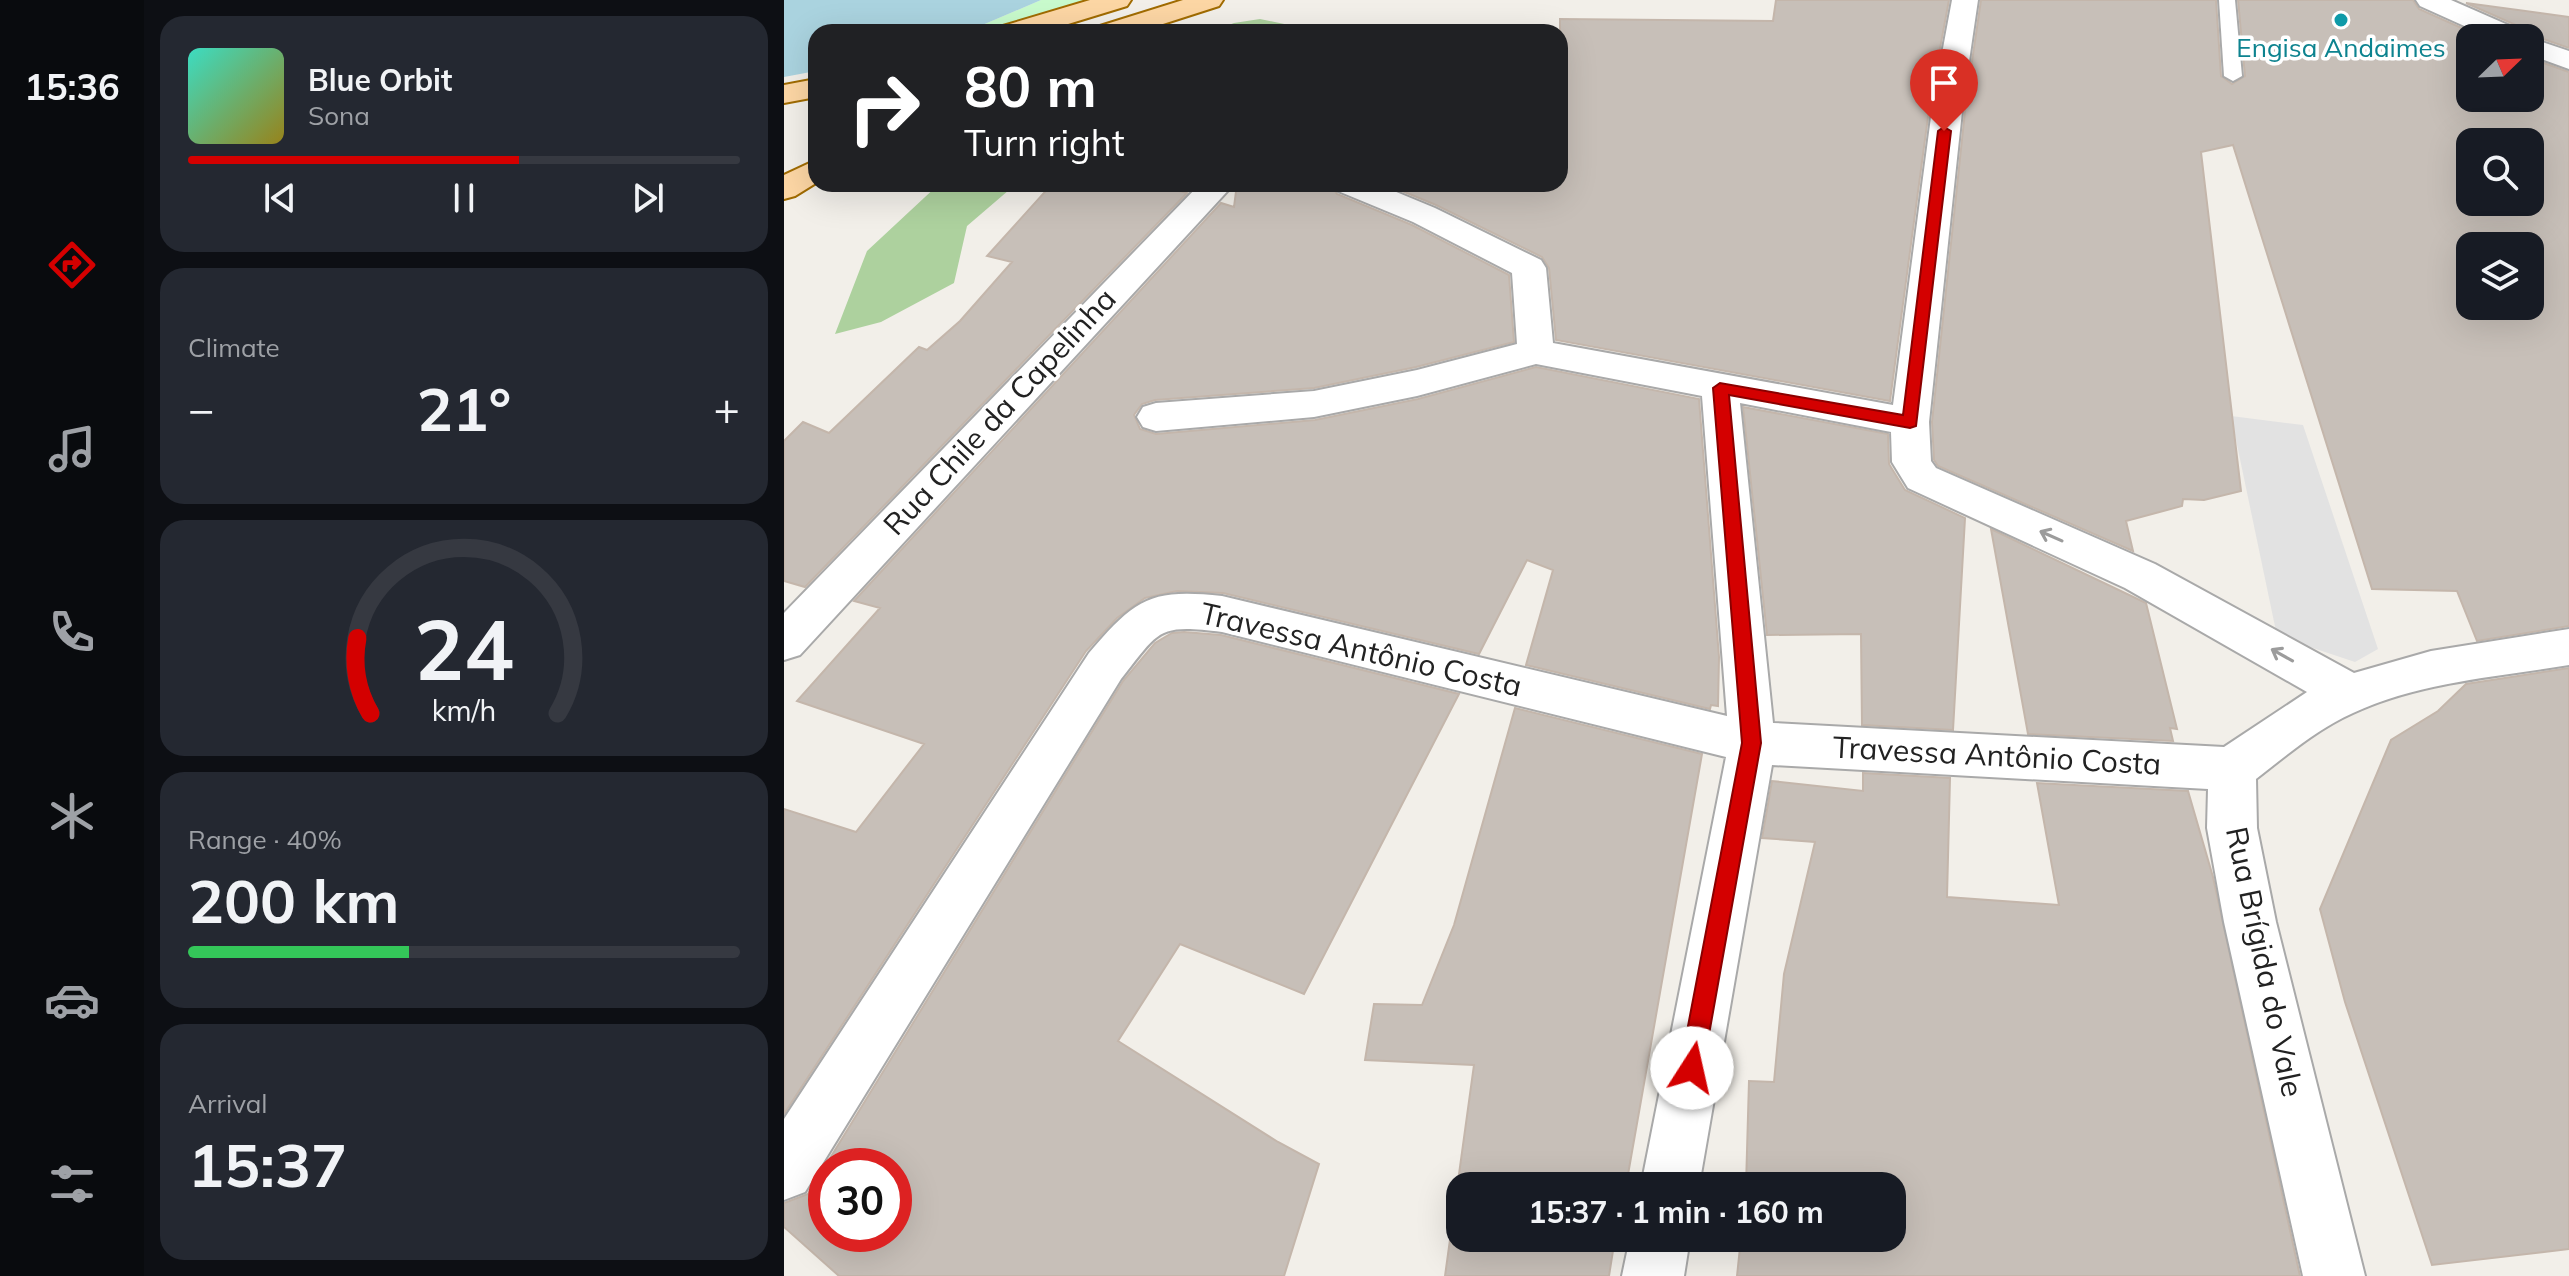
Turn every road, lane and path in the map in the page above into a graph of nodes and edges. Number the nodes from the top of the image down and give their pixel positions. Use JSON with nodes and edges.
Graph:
{"nodes":[{"id":1,"x":1118,"y":0,"type":"edge"},
{"id":2,"x":1210,"y":0,"type":"edge"},
{"id":3,"x":1965,"y":0,"type":"edge"},
{"id":4,"x":2227,"y":0,"type":"edge"},
{"id":5,"x":2429,"y":0,"type":"edge"},
{"id":6,"x":1039,"y":24,"type":"edge"},
{"id":7,"x":1135,"y":24,"type":"edge"},
{"id":8,"x":2483,"y":24,"type":"edge"},
{"id":9,"x":2544,"y":51,"type":"edge"},
{"id":10,"x":2569,"y":61,"type":"edge"},
{"id":11,"x":2233,"y":76,"type":"dead end"},
{"id":12,"x":808,"y":90,"type":"edge"},
{"id":13,"x":784,"y":94,"type":"edge"},
{"id":14,"x":808,"y":174,"type":"edge"},
{"id":15,"x":784,"y":189,"type":"edge"},
{"id":16,"x":1210,"y":192,"type":"edge"},
{"id":17,"x":1368,"y":192,"type":"edge"},
{"id":18,"x":1536,"y":352,"type":"junction"},
{"id":19,"x":1720,"y":388,"type":"junction"},
{"id":20,"x":1156,"y":417,"type":"dead end"},
{"id":21,"x":1910,"y":422,"type":"junction"},
{"id":22,"x":784,"y":642,"type":"edge"},
{"id":23,"x":2569,"y":647,"type":"edge"},
{"id":24,"x":2350,"y":693,"type":"junction"},
{"id":25,"x":1752,"y":743,"type":"junction"},
{"id":26,"x":2232,"y":769,"type":"junction"},
{"id":27,"x":784,"y":1171,"type":"edge"},
{"id":28,"x":1673,"y":1172,"type":"edge"},
{"id":29,"x":1657,"y":1252,"type":"edge"},
{"id":30,"x":1653,"y":1276,"type":"edge"},
{"id":31,"x":2334,"y":1276,"type":"edge"}],
"edges":[{"from":1,"to":6,"type":"main road"},
{"from":2,"to":7,"type":"main road"},
{"from":3,"to":21,"type":"street"},
{"from":4,"to":11,"type":"lane"},
{"from":5,"to":8,"type":"street"},
{"from":9,"to":10,"type":"street"},
{"from":12,"to":13,"type":"main road"},
{"from":14,"to":15,"type":"main road"},
{"from":16,"to":22,"type":"street","name":"Rua Chile da Capelinha"},
{"from":17,"to":18,"type":"street"},
{"from":18,"to":19,"type":"street"},
{"from":18,"to":20,"type":"street"},
{"from":19,"to":21,"type":"street"},
{"from":19,"to":25,"type":"street"},
{"from":24,"to":21,"type":"street","one_way":true},
{"from":23,"to":24,"type":"street"},
{"from":24,"to":26,"type":"street"},
{"from":25,"to":26,"type":"street","name":"Travessa Antônio Costa"},
{"from":25,"to":27,"type":"street","name":"Travessa Antônio Costa"},
{"from":25,"to":28,"type":"street"},
{"from":26,"to":31,"type":"street","name":"Rua Brígida do Vale"},
{"from":29,"to":30,"type":"street"}]}
